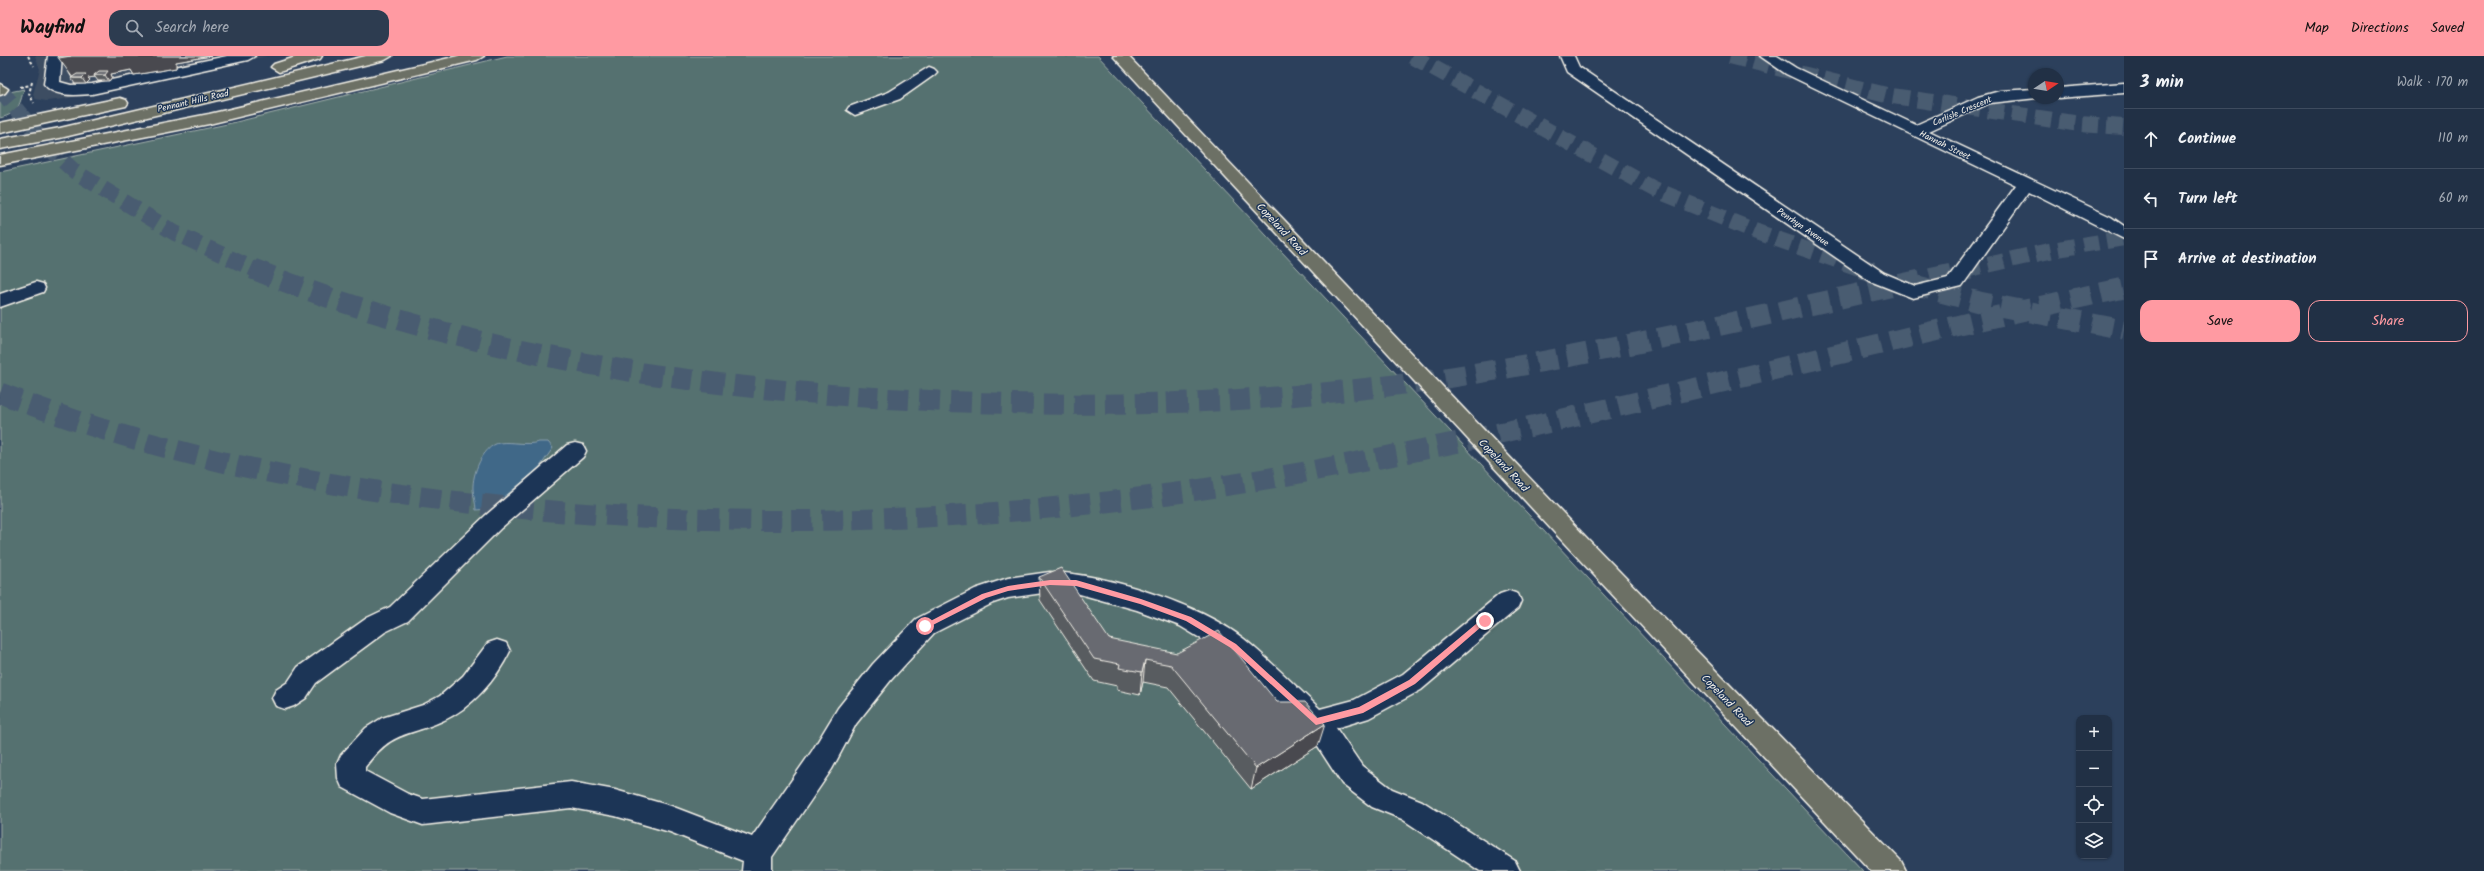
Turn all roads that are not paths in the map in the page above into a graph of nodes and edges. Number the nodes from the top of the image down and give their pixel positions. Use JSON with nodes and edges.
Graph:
{"nodes":[{"id":1,"x":55,"y":56,"type":"edge"},
{"id":2,"x":248,"y":56,"type":"edge"},
{"id":3,"x":316,"y":56,"type":"edge"},
{"id":4,"x":334,"y":56,"type":"edge"},
{"id":5,"x":385,"y":56,"type":"edge"},
{"id":6,"x":430,"y":56,"type":"edge"},
{"id":7,"x":477,"y":56,"type":"edge"},
{"id":8,"x":1120,"y":56,"type":"edge"},
{"id":9,"x":1767,"y":56,"type":"edge"},
{"id":10,"x":1567,"y":57,"type":"dead end"},
{"id":11,"x":929,"y":72,"type":"dead end"},
{"id":12,"x":255,"y":74,"type":"junction"},
{"id":13,"x":2124,"y":88,"type":"edge"},
{"id":14,"x":2064,"y":93,"type":"edge"},
{"id":15,"x":2028,"y":94,"type":"edge"},
{"id":16,"x":855,"y":110,"type":"dead end"},
{"id":17,"x":0,"y":128,"type":"edge"},
{"id":18,"x":127,"y":128,"type":"junction"},
{"id":19,"x":1915,"y":131,"type":"junction"},
{"id":20,"x":0,"y":144,"type":"edge"},
{"id":21,"x":0,"y":153,"type":"edge"},
{"id":22,"x":18,"y":157,"type":"junction"},
{"id":23,"x":0,"y":160,"type":"edge"},
{"id":24,"x":2025,"y":184,"type":"junction"},
{"id":25,"x":2124,"y":234,"type":"edge"},
{"id":26,"x":36,"y":288,"type":"dead end"},
{"id":27,"x":0,"y":301,"type":"edge"},
{"id":28,"x":575,"y":451,"type":"dead end"},
{"id":29,"x":1509,"y":601,"type":"dead end"},
{"id":30,"x":497,"y":651,"type":"dead end"},
{"id":31,"x":285,"y":698,"type":"dead end"},
{"id":32,"x":1316,"y":722,"type":"junction"},
{"id":33,"x":758,"y":862,"type":"edge"},
{"id":34,"x":1505,"y":871,"type":"edge"},
{"id":35,"x":1891,"y":871,"type":"edge"}],
"edges":[{"from":1,"to":2,"type":"street"},
{"from":3,"to":12,"type":"main road"},
{"from":4,"to":12,"type":"main road","name":"Pennant Hills Road"},
{"from":5,"to":20,"type":"main road","name":"Pennant Hills Road"},
{"from":6,"to":18,"type":"main road"},
{"from":7,"to":22,"type":"main road"},
{"from":8,"to":35,"type":"main road","name":"Copeland Road"},
{"from":9,"to":19,"type":"street","name":"Hannah Street"},
{"from":10,"to":24,"type":"street","name":"Penrhyn Avenue"},
{"from":11,"to":16,"type":"street"},
{"from":12,"to":17,"type":"main road","name":"Pennant Hills Road"},
{"from":13,"to":14,"type":"street"},
{"from":15,"to":19,"type":"street","name":"Carlisle Crescent"},
{"from":18,"to":21,"type":"main road"},
{"from":18,"to":22,"type":"main road"},
{"from":19,"to":24,"type":"street","name":"Hannah Street"},
{"from":22,"to":23,"type":"main road"},
{"from":24,"to":25,"type":"street","name":"Hannah Street"},
{"from":26,"to":27,"type":"street"},
{"from":28,"to":31,"type":"street"},
{"from":29,"to":32,"type":"street"},
{"from":30,"to":33,"type":"street"},
{"from":32,"to":33,"type":"street"},
{"from":32,"to":34,"type":"street"}]}
